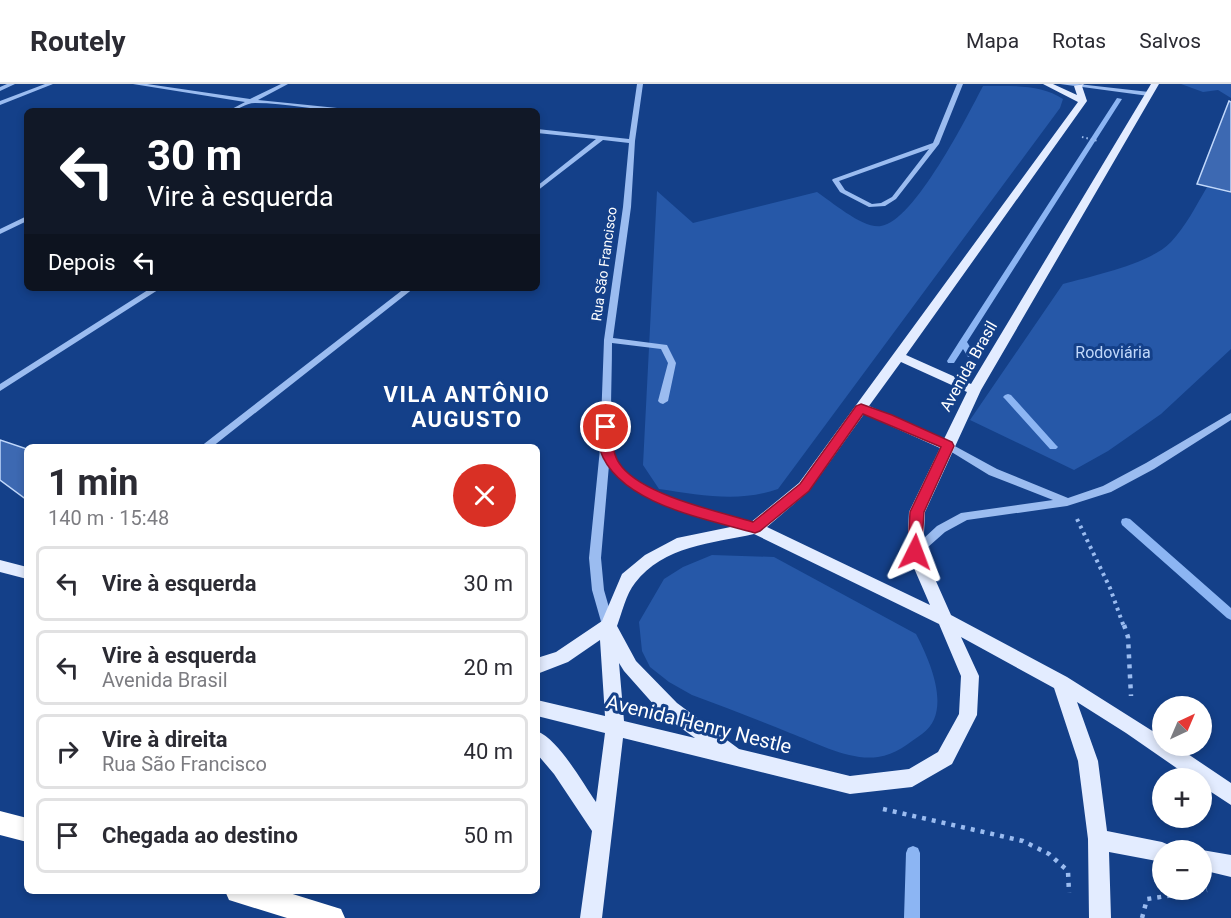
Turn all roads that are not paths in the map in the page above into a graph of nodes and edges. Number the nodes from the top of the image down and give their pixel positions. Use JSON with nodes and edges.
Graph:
{"nodes":[{"id":1,"x":12,"y":84,"type":"edge"},
{"id":2,"x":50,"y":84,"type":"edge"},
{"id":3,"x":136,"y":84,"type":"edge"},
{"id":4,"x":285,"y":84,"type":"edge"},
{"id":5,"x":640,"y":84,"type":"edge"},
{"id":6,"x":960,"y":84,"type":"edge"},
{"id":7,"x":1047,"y":84,"type":"edge"},
{"id":8,"x":1063,"y":84,"type":"edge"},
{"id":9,"x":1079,"y":85,"type":"edge"},
{"id":10,"x":0,"y":89,"type":"edge"},
{"id":11,"x":1152,"y":89,"type":"edge"},
{"id":12,"x":251,"y":101,"type":"junction"},
{"id":13,"x":1083,"y":101,"type":"junction"},
{"id":14,"x":0,"y":103,"type":"edge"},
{"id":15,"x":237,"y":108,"type":"edge"},
{"id":16,"x":318,"y":108,"type":"edge"},
{"id":17,"x":540,"y":131,"type":"edge"},
{"id":18,"x":603,"y":137,"type":"junction"},
{"id":19,"x":632,"y":141,"type":"junction"},
{"id":20,"x":936,"y":144,"type":"junction"},
{"id":21,"x":540,"y":187,"type":"edge"},
{"id":22,"x":24,"y":220,"type":"edge"},
{"id":23,"x":0,"y":232,"type":"edge"},
{"id":24,"x":152,"y":291,"type":"edge"},
{"id":25,"x":406,"y":291,"type":"edge"},
{"id":26,"x":608,"y":340,"type":"junction"},
{"id":27,"x":898,"y":356,"type":"junction"},
{"id":28,"x":0,"y":388,"type":"edge"},
{"id":29,"x":974,"y":390,"type":"junction"},
{"id":30,"x":663,"y":401,"type":"dead end"},
{"id":31,"x":861,"y":408,"type":"junction"},
{"id":32,"x":1231,"y":416,"type":"edge"},
{"id":33,"x":209,"y":444,"type":"edge"},
{"id":34,"x":948,"y":446,"type":"junction"},
{"id":35,"x":605,"y":449,"type":"junction"},
{"id":36,"x":1067,"y":502,"type":"junction"},
{"id":37,"x":755,"y":528,"type":"junction"},
{"id":38,"x":915,"y":552,"type":"junction"},
{"id":39,"x":0,"y":566,"type":"edge"},
{"id":40,"x":24,"y":572,"type":"edge"},
{"id":41,"x":946,"y":620,"type":"junction"},
{"id":42,"x":608,"y":626,"type":"junction"},
{"id":43,"x":540,"y":665,"type":"edge"},
{"id":44,"x":1061,"y":683,"type":"junction"},
{"id":45,"x":540,"y":709,"type":"edge"},
{"id":46,"x":615,"y":728,"type":"junction"},
{"id":47,"x":540,"y":743,"type":"edge"},
{"id":48,"x":739,"y":759,"type":"junction"},
{"id":49,"x":850,"y":785,"type":"joint"},
{"id":50,"x":1231,"y":795,"type":"edge"},
{"id":51,"x":0,"y":823,"type":"edge"},
{"id":52,"x":24,"y":829,"type":"edge"},
{"id":53,"x":602,"y":829,"type":"junction"},
{"id":54,"x":1098,"y":839,"type":"junction"},
{"id":55,"x":1152,"y":850,"type":"edge"},
{"id":56,"x":1212,"y":862,"type":"edge"},
{"id":57,"x":1231,"y":866,"type":"edge"},
{"id":58,"x":248,"y":894,"type":"edge"},
{"id":59,"x":332,"y":918,"type":"edge"},
{"id":60,"x":591,"y":918,"type":"edge"},
{"id":61,"x":1100,"y":918,"type":"edge"}],
"edges":[{"from":1,"to":10,"type":"street"},
{"from":2,"to":14,"type":"street"},
{"from":3,"to":12,"type":"street"},
{"from":4,"to":12,"type":"street"},
{"from":5,"to":19,"type":"street","name":"Rua São Francisco"},
{"from":6,"to":20,"type":"street"},
{"from":7,"to":13,"type":"main road"},
{"from":8,"to":9,"type":"street"},
{"from":9,"to":11,"type":"street"},
{"from":9,"to":13,"type":"main road"},
{"from":11,"to":29,"type":"main road","name":"Avenida Brasil"},
{"from":12,"to":15,"type":"street"},
{"from":12,"to":16,"type":"street"},
{"from":13,"to":27,"type":"main road"},
{"from":17,"to":18,"type":"street"},
{"from":18,"to":19,"type":"street"},
{"from":18,"to":21,"type":"street"},
{"from":19,"to":26,"type":"street","name":"Rua São Francisco"},
{"from":20,"to":20,"type":"street"},
{"from":22,"to":23,"type":"street"},
{"from":24,"to":28,"type":"street"},
{"from":25,"to":33,"type":"street"},
{"from":26,"to":30,"type":"street"},
{"from":26,"to":35,"type":"street","name":"Rua São Francisco"},
{"from":27,"to":29,"type":"main road"},
{"from":27,"to":31,"type":"main road"},
{"from":29,"to":34,"type":"main road","name":"Avenida Brasil"},
{"from":31,"to":34,"type":"main road"},
{"from":31,"to":37,"type":"main road"},
{"from":32,"to":36,"type":"street"},
{"from":34,"to":36,"type":"street"},
{"from":34,"to":38,"type":"main road","name":"Avenida Brasil"},
{"from":35,"to":37,"type":"street"},
{"from":35,"to":42,"type":"street","name":"Rua São Francisco"},
{"from":36,"to":38,"type":"street"},
{"from":37,"to":41,"type":"main road"},
{"from":37,"to":42,"type":"main road"},
{"from":38,"to":41,"type":"main road","name":"Avenida Brasil"},
{"from":39,"to":40,"type":"main road"},
{"from":41,"to":44,"type":"main road"},
{"from":41,"to":49,"type":"main road","name":"Avenida Brasil"},
{"from":42,"to":43,"type":"main road"},
{"from":42,"to":46,"type":"main road"},
{"from":42,"to":48,"type":"main road"},
{"from":44,"to":50,"type":"main road"},
{"from":44,"to":54,"type":"main road"},
{"from":45,"to":46,"type":"main road","name":"Avenida Henry Nestle"},
{"from":46,"to":48,"type":"main road","name":"Avenida Henry Nestle"},
{"from":46,"to":53,"type":"main road"},
{"from":47,"to":53,"type":"main road"},
{"from":48,"to":49,"type":"main road","name":"Avenida Henry Nestle"},
{"from":51,"to":52,"type":"highway"},
{"from":53,"to":60,"type":"main road"},
{"from":54,"to":55,"type":"main road"},
{"from":54,"to":61,"type":"main road"},
{"from":56,"to":57,"type":"main road"},
{"from":58,"to":59,"type":"highway"}]}
